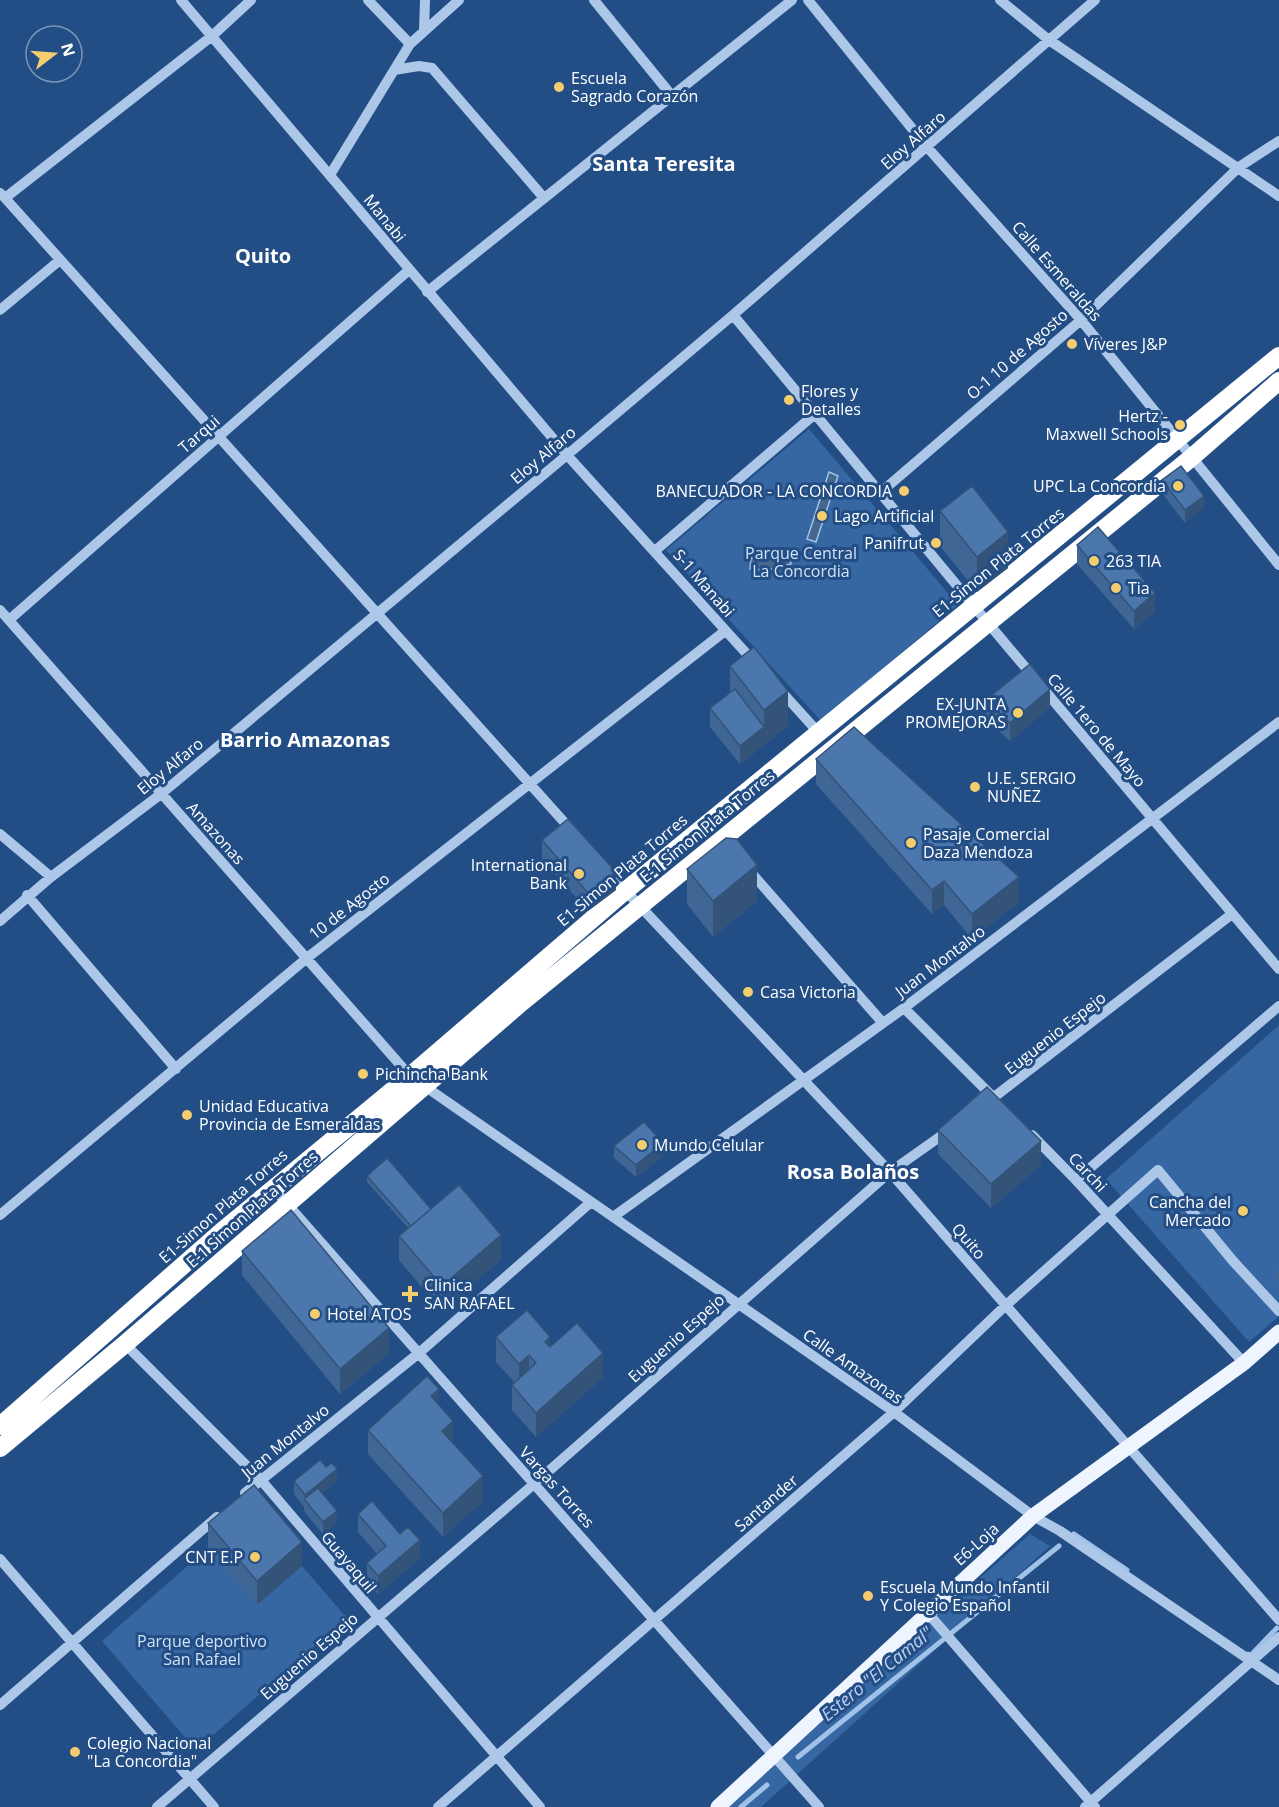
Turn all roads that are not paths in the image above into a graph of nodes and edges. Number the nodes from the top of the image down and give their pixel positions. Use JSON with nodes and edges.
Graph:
{"nodes":[{"id":1,"x":181,"y":0,"type":"edge"},
{"id":2,"x":251,"y":0,"type":"edge"},
{"id":3,"x":368,"y":0,"type":"edge"},
{"id":4,"x":425,"y":0,"type":"edge"},
{"id":5,"x":459,"y":0,"type":"edge"},
{"id":6,"x":594,"y":0,"type":"edge"},
{"id":7,"x":792,"y":0,"type":"edge"},
{"id":8,"x":808,"y":0,"type":"edge"},
{"id":9,"x":1000,"y":0,"type":"edge"},
{"id":10,"x":1095,"y":0,"type":"edge"},
{"id":11,"x":424,"y":31,"type":"junction"},
{"id":12,"x":213,"y":36,"type":"junction"},
{"id":13,"x":1049,"y":40,"type":"junction"},
{"id":14,"x":410,"y":44,"type":"junction"},
{"id":15,"x":394,"y":70,"type":"junction"},
{"id":16,"x":672,"y":96,"type":"junction"},
{"id":17,"x":1279,"y":141,"type":"edge"},
{"id":18,"x":927,"y":147,"type":"junction"},
{"id":19,"x":1239,"y":167,"type":"junction"},
{"id":20,"x":330,"y":175,"type":"junction"},
{"id":21,"x":2,"y":195,"type":"edge"},
{"id":22,"x":1279,"y":196,"type":"edge"},
{"id":23,"x":544,"y":198,"type":"junction"},
{"id":24,"x":60,"y":260,"type":"junction"},
{"id":25,"x":408,"y":270,"type":"junction"},
{"id":26,"x":427,"y":292,"type":"junction"},
{"id":27,"x":0,"y":310,"type":"edge"},
{"id":28,"x":733,"y":315,"type":"junction"},
{"id":29,"x":1081,"y":320,"type":"junction"},
{"id":30,"x":1279,"y":356,"type":"edge"},
{"id":31,"x":1279,"y":381,"type":"edge"},
{"id":32,"x":815,"y":414,"type":"junction"},
{"id":33,"x":218,"y":437,"type":"junction"},
{"id":34,"x":1177,"y":441,"type":"junction"},
{"id":35,"x":567,"y":455,"type":"junction"},
{"id":36,"x":1191,"y":458,"type":"junction"},
{"id":37,"x":880,"y":493,"type":"junction"},
{"id":38,"x":656,"y":550,"type":"junction"},
{"id":39,"x":1279,"y":565,"type":"edge"},
{"id":40,"x":974,"y":607,"type":"junction"},
{"id":41,"x":0,"y":610,"type":"edge"},
{"id":42,"x":378,"y":613,"type":"junction"},
{"id":43,"x":9,"y":620,"type":"junction"},
{"id":44,"x":988,"y":624,"type":"junction"},
{"id":45,"x":725,"y":631,"type":"junction"},
{"id":46,"x":1279,"y":722,"type":"edge"},
{"id":47,"x":818,"y":732,"type":"junction"},
{"id":48,"x":530,"y":784,"type":"junction"},
{"id":49,"x":161,"y":794,"type":"junction"},
{"id":50,"x":1153,"y":819,"type":"junction"},
{"id":51,"x":0,"y":834,"type":"edge"},
{"id":52,"x":578,"y":837,"type":"edge"},
{"id":53,"x":729,"y":848,"type":"junction"},
{"id":54,"x":602,"y":864,"type":"edge"},
{"id":55,"x":51,"y":877,"type":"junction"},
{"id":56,"x":626,"y":891,"type":"junction"},
{"id":57,"x":27,"y":895,"type":"junction"},
{"id":58,"x":639,"y":907,"type":"junction"},
{"id":59,"x":1232,"y":914,"type":"junction"},
{"id":60,"x":0,"y":921,"type":"edge"},
{"id":61,"x":307,"y":958,"type":"junction"},
{"id":62,"x":1279,"y":969,"type":"edge"},
{"id":63,"x":1279,"y":1006,"type":"edge"},
{"id":64,"x":904,"y":1008,"type":"junction"},
{"id":65,"x":882,"y":1022,"type":"junction"},
{"id":66,"x":176,"y":1069,"type":"junction"},
{"id":67,"x":803,"y":1079,"type":"junction"},
{"id":68,"x":417,"y":1081,"type":"junction"},
{"id":69,"x":999,"y":1102,"type":"junction"},
{"id":70,"x":976,"y":1111,"type":"edge"},
{"id":71,"x":957,"y":1125,"type":"edge"},
{"id":72,"x":1027,"y":1131,"type":"edge"},
{"id":73,"x":890,"y":1172,"type":"junction"},
{"id":74,"x":1076,"y":1179,"type":"junction"},
{"id":75,"x":273,"y":1188,"type":"junction"},
{"id":76,"x":591,"y":1202,"type":"junction"},
{"id":77,"x":288,"y":1205,"type":"junction"},
{"id":78,"x":0,"y":1215,"type":"edge"},
{"id":79,"x":613,"y":1217,"type":"junction"},
{"id":80,"x":1108,"y":1217,"type":"junction"},
{"id":81,"x":738,"y":1303,"type":"junction"},
{"id":82,"x":1005,"y":1306,"type":"junction"},
{"id":83,"x":1279,"y":1311,"type":"edge"},
{"id":84,"x":1279,"y":1332,"type":"edge"},
{"id":85,"x":125,"y":1344,"type":"junction"},
{"id":86,"x":419,"y":1353,"type":"junction"},
{"id":87,"x":1244,"y":1363,"type":"junction"},
{"id":88,"x":894,"y":1412,"type":"junction"},
{"id":89,"x":0,"y":1426,"type":"edge"},
{"id":90,"x":0,"y":1448,"type":"edge"},
{"id":91,"x":1129,"y":1448,"type":"junction"},
{"id":92,"x":261,"y":1480,"type":"junction"},
{"id":93,"x":534,"y":1484,"type":"junction"},
{"id":94,"x":234,"y":1503,"type":"edge"},
{"id":95,"x":225,"y":1510,"type":"edge"},
{"id":96,"x":1033,"y":1516,"type":"junction"},
{"id":97,"x":0,"y":1559,"type":"edge"},
{"id":98,"x":927,"y":1612,"type":"junction"},
{"id":99,"x":376,"y":1618,"type":"junction"},
{"id":100,"x":657,"y":1620,"type":"junction"},
{"id":101,"x":1279,"y":1620,"type":"edge"},
{"id":102,"x":1279,"y":1636,"type":"edge"},
{"id":103,"x":71,"y":1641,"type":"junction"},
{"id":104,"x":1250,"y":1662,"type":"junction"},
{"id":105,"x":1279,"y":1680,"type":"edge"},
{"id":106,"x":0,"y":1705,"type":"edge"},
{"id":107,"x":775,"y":1757,"type":"junction"},
{"id":108,"x":497,"y":1758,"type":"junction"},
{"id":109,"x":190,"y":1779,"type":"junction"},
{"id":110,"x":1090,"y":1806,"type":"edge"},
{"id":111,"x":157,"y":1807,"type":"edge"},
{"id":112,"x":214,"y":1807,"type":"edge"},
{"id":113,"x":438,"y":1807,"type":"edge"},
{"id":114,"x":540,"y":1807,"type":"edge"},
{"id":115,"x":718,"y":1807,"type":"edge"},
{"id":116,"x":819,"y":1807,"type":"edge"}],
"edges":[{"from":1,"to":12,"type":"street","name":"Manabi"},
{"from":2,"to":12,"type":"street"},
{"from":3,"to":14,"type":"street"},
{"from":4,"to":11,"type":"street"},
{"from":5,"to":11,"type":"street"},
{"from":6,"to":16,"type":"street"},
{"from":7,"to":16,"type":"street"},
{"from":8,"to":18,"type":"street","name":"Calle Esmeraldas"},
{"from":9,"to":13,"type":"street"},
{"from":10,"to":13,"type":"street","name":"Eloy Alfaro"},
{"from":11,"to":14,"type":"street"},
{"from":12,"to":20,"type":"street","name":"Manabi"},
{"from":12,"to":21,"type":"street"},
{"from":13,"to":18,"type":"street","name":"Eloy Alfaro"},
{"from":13,"to":19,"type":"street"},
{"from":14,"to":15,"type":"street"},
{"from":15,"to":20,"type":"street"},
{"from":15,"to":23,"type":"street"},
{"from":16,"to":23,"type":"street"},
{"from":17,"to":19,"type":"street","name":"O-1 10 de Agosto"},
{"from":18,"to":28,"type":"street","name":"Eloy Alfaro"},
{"from":18,"to":29,"type":"street","name":"Calle Esmeraldas"},
{"from":19,"to":22,"type":"street"},
{"from":19,"to":29,"type":"street","name":"O-1 10 de Agosto"},
{"from":20,"to":25,"type":"street","name":"Manabi"},
{"from":21,"to":24,"type":"street"},
{"from":23,"to":26,"type":"street"},
{"from":24,"to":27,"type":"street"},
{"from":24,"to":33,"type":"street"},
{"from":25,"to":26,"type":"street","name":"Manabi"},
{"from":25,"to":33,"type":"street","name":"Tarqui"},
{"from":26,"to":35,"type":"street","name":"Manabi"},
{"from":28,"to":32,"type":"street","name":"Calle 1ero de Mayo"},
{"from":28,"to":35,"type":"street","name":"Eloy Alfaro"},
{"from":29,"to":34,"type":"street","name":"Calle Esmeraldas"},
{"from":29,"to":37,"type":"street","name":"O-1 10 de Agosto"},
{"from":30,"to":34,"type":"highway","name":"E1-Simon Plata Torres"},
{"from":31,"to":36,"type":"highway","name":"E-1 Simon Plata Torres"},
{"from":32,"to":37,"type":"street","name":"Calle 1ero de Mayo"},
{"from":32,"to":38,"type":"street"},
{"from":33,"to":42,"type":"street"},
{"from":33,"to":43,"type":"street","name":"Tarqui"},
{"from":34,"to":36,"type":"street","name":"Calle Esmeraldas"},
{"from":34,"to":40,"type":"highway","name":"E1-Simon Plata Torres"},
{"from":35,"to":38,"type":"street","name":"S-1 Manabi"},
{"from":35,"to":42,"type":"street","name":"Eloy Alfaro"},
{"from":36,"to":39,"type":"street","name":"Calle Esmeraldas"},
{"from":36,"to":44,"type":"highway","name":"E-1 Simon Plata Torres"},
{"from":37,"to":40,"type":"street","name":"Calle 1ero de Mayo"},
{"from":38,"to":45,"type":"street","name":"S-1 Manabi"},
{"from":40,"to":44,"type":"street","name":"Calle 1ero de Mayo"},
{"from":40,"to":47,"type":"highway","name":"E1-Simon Plata Torres"},
{"from":41,"to":43,"type":"street","name":"Amazonas"},
{"from":42,"to":48,"type":"street"},
{"from":42,"to":49,"type":"street","name":"Eloy Alfaro"},
{"from":43,"to":49,"type":"street","name":"Amazonas"},
{"from":44,"to":50,"type":"street","name":"Calle 1ero de Mayo"},
{"from":44,"to":53,"type":"highway","name":"E-1 Simon Plata Torres"},
{"from":45,"to":47,"type":"street","name":"S-1 Manabi"},
{"from":45,"to":48,"type":"street","name":"10 de Agosto"},
{"from":46,"to":50,"type":"street","name":"Juan Montalvo"},
{"from":47,"to":56,"type":"highway","name":"E1-Simon Plata Torres"},
{"from":48,"to":52,"type":"street"},
{"from":48,"to":61,"type":"street","name":"10 de Agosto"},
{"from":49,"to":55,"type":"street","name":"Eloy Alfaro"},
{"from":49,"to":61,"type":"street","name":"Amazonas"},
{"from":50,"to":59,"type":"street","name":"Calle 1ero de Mayo"},
{"from":50,"to":64,"type":"street","name":"Juan Montalvo"},
{"from":51,"to":55,"type":"street"},
{"from":53,"to":58,"type":"highway","name":"E-1 Simon Plata Torres"},
{"from":53,"to":65,"type":"street"},
{"from":54,"to":56,"type":"street","name":"Quito"},
{"from":55,"to":57,"type":"street","name":"Eloy Alfaro"},
{"from":56,"to":58,"type":"street","name":"Quito"},
{"from":56,"to":68,"type":"highway","name":"E1-Simon Plata Torres"},
{"from":57,"to":60,"type":"street","name":"Eloy Alfaro"},
{"from":57,"to":66,"type":"street"},
{"from":58,"to":67,"type":"street","name":"Quito"},
{"from":58,"to":68,"type":"highway","name":"E-1 Simon Plata Torres"},
{"from":59,"to":62,"type":"street","name":"Calle 1ero de Mayo"},
{"from":59,"to":69,"type":"street","name":"Euguenio Espejo"},
{"from":61,"to":66,"type":"street","name":"10 de Agosto"},
{"from":61,"to":68,"type":"street","name":"Amazonas"},
{"from":63,"to":74,"type":"street"},
{"from":64,"to":65,"type":"street","name":"Juan Montalvo"},
{"from":64,"to":69,"type":"street"},
{"from":65,"to":67,"type":"street","name":"Juan Montalvo"},
{"from":66,"to":78,"type":"street","name":"10 de Agosto"},
{"from":67,"to":73,"type":"street","name":"Quito"},
{"from":67,"to":79,"type":"street","name":"Juan Montalvo"},
{"from":68,"to":75,"type":"highway","name":"E1-Simon Plata Torres"},
{"from":68,"to":76,"type":"street","name":"Calle Amazonas"},
{"from":68,"to":77,"type":"highway","name":"E-1 Simon Plata Torres"},
{"from":69,"to":70,"type":"street","name":"Euguenio Espejo"},
{"from":71,"to":73,"type":"street","name":"Euguenio Espejo"},
{"from":72,"to":74,"type":"street","name":"Carchi"},
{"from":73,"to":81,"type":"street","name":"Euguenio Espejo"},
{"from":73,"to":82,"type":"street","name":"Quito"},
{"from":74,"to":80,"type":"street","name":"Carchi"},
{"from":75,"to":77,"type":"street","name":"Vargas Torres"},
{"from":75,"to":89,"type":"highway","name":"E1-Simon Plata Torres"},
{"from":76,"to":79,"type":"street","name":"Calle Amazonas"},
{"from":76,"to":86,"type":"street","name":"Juan Montalvo"},
{"from":77,"to":85,"type":"highway","name":"E-1 Simon Plata Torres"},
{"from":77,"to":86,"type":"street","name":"Vargas Torres"},
{"from":79,"to":81,"type":"street","name":"Calle Amazonas"},
{"from":80,"to":82,"type":"street","name":"Santander"},
{"from":80,"to":83,"type":"street","name":"Santander"},
{"from":80,"to":87,"type":"street","name":"Carchi"},
{"from":81,"to":88,"type":"street","name":"Calle Amazonas"},
{"from":81,"to":93,"type":"street","name":"Euguenio Espejo"},
{"from":82,"to":88,"type":"street","name":"Santander"},
{"from":82,"to":91,"type":"street","name":"Quito"},
{"from":84,"to":87,"type":"main road","name":"E6-Loja"},
{"from":85,"to":90,"type":"highway","name":"E-1 Simon Plata Torres"},
{"from":85,"to":92,"type":"street","name":"Guayaquil"},
{"from":86,"to":92,"type":"street","name":"Juan Montalvo"},
{"from":86,"to":93,"type":"street","name":"Vargas Torres"},
{"from":87,"to":91,"type":"main road","name":"E6-Loja"},
{"from":88,"to":96,"type":"street","name":"Calle Amazonas"},
{"from":88,"to":100,"type":"street","name":"Santander"},
{"from":91,"to":96,"type":"main road","name":"E6-Loja"},
{"from":91,"to":101,"type":"street","name":"Quito"},
{"from":92,"to":94,"type":"street","name":"Juan Montalvo"},
{"from":92,"to":99,"type":"street","name":"Guayaquil"},
{"from":93,"to":99,"type":"street","name":"Euguenio Espejo"},
{"from":93,"to":100,"type":"street","name":"Vargas Torres"},
{"from":95,"to":103,"type":"street"},
{"from":96,"to":98,"type":"main road","name":"E6-Loja"},
{"from":96,"to":104,"type":"street","name":"Calle Amazonas"},
{"from":97,"to":103,"type":"street"},
{"from":98,"to":107,"type":"main road","name":"E6-Loja"},
{"from":98,"to":110,"type":"street"},
{"from":99,"to":108,"type":"street","name":"Guayaquil"},
{"from":99,"to":109,"type":"street","name":"Euguenio Espejo"},
{"from":100,"to":107,"type":"street","name":"Vargas Torres"},
{"from":100,"to":108,"type":"street","name":"Santander"},
{"from":102,"to":104,"type":"street"},
{"from":103,"to":106,"type":"street"},
{"from":103,"to":109,"type":"street"},
{"from":104,"to":105,"type":"street","name":"Calle Amazonas"},
{"from":104,"to":110,"type":"street"},
{"from":107,"to":115,"type":"main road","name":"E6-Loja"},
{"from":107,"to":116,"type":"street","name":"Vargas Torres"},
{"from":108,"to":113,"type":"street","name":"Santander"},
{"from":108,"to":114,"type":"street","name":"Guayaquil"},
{"from":109,"to":111,"type":"street","name":"Euguenio Espejo"},
{"from":109,"to":112,"type":"street"}]}
